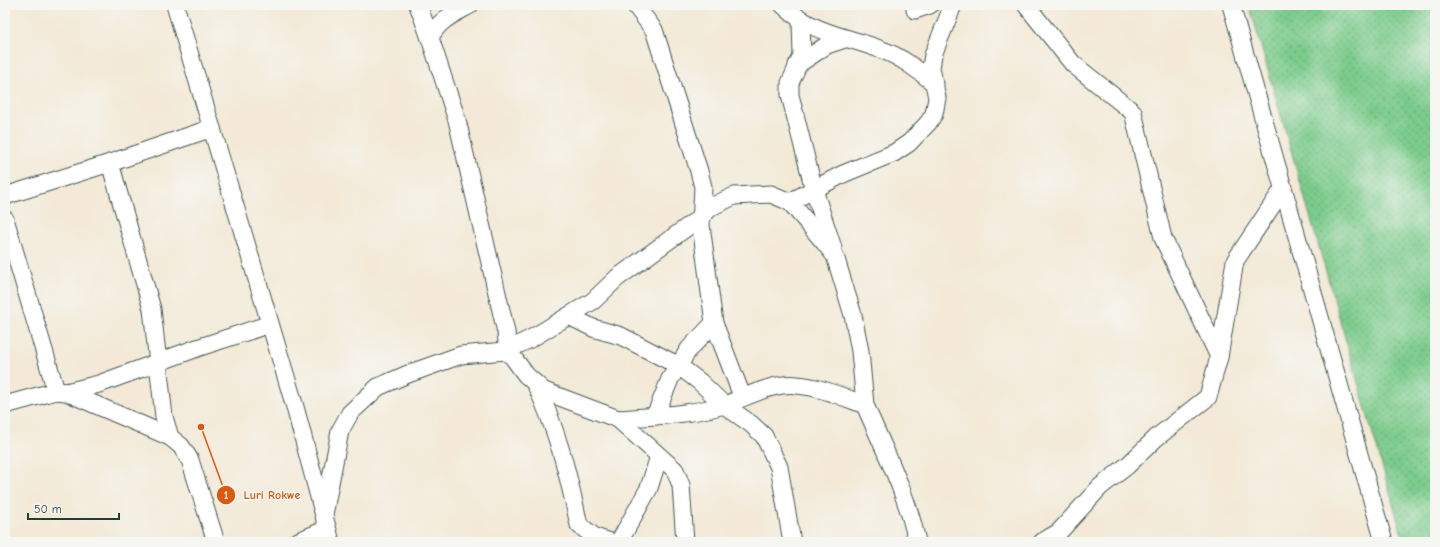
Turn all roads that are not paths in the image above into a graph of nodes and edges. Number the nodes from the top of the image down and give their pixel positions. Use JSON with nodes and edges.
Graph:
{"nodes":[{"id":1,"x":175,"y":5,"type":"edge"},
{"id":2,"x":418,"y":5,"type":"edge"},
{"id":3,"x":470,"y":5,"type":"edge"},
{"id":4,"x":635,"y":5,"type":"edge"},
{"id":5,"x":783,"y":5,"type":"edge"},
{"id":6,"x":953,"y":5,"type":"edge"},
{"id":7,"x":1026,"y":5,"type":"edge"},
{"id":8,"x":1232,"y":5,"type":"edge"},
{"id":9,"x":801,"y":19,"type":"junction"},
{"id":10,"x":430,"y":38,"type":"junction"},
{"id":11,"x":845,"y":39,"type":"junction"},
{"id":12,"x":798,"y":65,"type":"junction"},
{"id":13,"x":936,"y":84,"type":"junction"},
{"id":14,"x":212,"y":128,"type":"junction"},
{"id":15,"x":110,"y":163,"type":"junction"},
{"id":16,"x":1283,"y":189,"type":"junction"},
{"id":17,"x":814,"y":190,"type":"junction"},
{"id":18,"x":5,"y":196,"type":"edge"},
{"id":19,"x":790,"y":202,"type":"junction"},
{"id":20,"x":701,"y":217,"type":"junction"},
{"id":21,"x":5,"y":219,"type":"edge"},
{"id":22,"x":835,"y":256,"type":"junction"},
{"id":23,"x":569,"y":316,"type":"junction"},
{"id":24,"x":270,"y":324,"type":"junction"},
{"id":25,"x":714,"y":324,"type":"junction"},
{"id":26,"x":505,"y":351,"type":"junction"},
{"id":27,"x":1218,"y":357,"type":"junction"},
{"id":28,"x":157,"y":362,"type":"junction"},
{"id":29,"x":679,"y":366,"type":"junction"},
{"id":30,"x":534,"y":381,"type":"junction"},
{"id":31,"x":61,"y":392,"type":"junction"},
{"id":32,"x":742,"y":396,"type":"junction"},
{"id":33,"x":5,"y":405,"type":"edge"},
{"id":34,"x":724,"y":405,"type":"junction"},
{"id":35,"x":865,"y":405,"type":"junction"},
{"id":36,"x":655,"y":416,"type":"junction"},
{"id":37,"x":618,"y":419,"type":"junction"},
{"id":38,"x":170,"y":437,"type":"junction"},
{"id":39,"x":659,"y":456,"type":"junction"},
{"id":40,"x":578,"y":525,"type":"junction"},
{"id":41,"x":328,"y":529,"type":"edge"},
{"id":42,"x":216,"y":542,"type":"edge"},
{"id":43,"x":296,"y":542,"type":"edge"},
{"id":44,"x":583,"y":542,"type":"edge"},
{"id":45,"x":611,"y":542,"type":"edge"},
{"id":46,"x":619,"y":542,"type":"edge"},
{"id":47,"x":685,"y":542,"type":"edge"},
{"id":48,"x":792,"y":542,"type":"edge"},
{"id":49,"x":917,"y":542,"type":"edge"},
{"id":50,"x":1042,"y":542,"type":"edge"},
{"id":51,"x":1384,"y":542,"type":"edge"}],
"edges":[{"from":1,"to":14,"type":"street"},
{"from":2,"to":10,"type":"street"},
{"from":3,"to":10,"type":"street"},
{"from":4,"to":20,"type":"street"},
{"from":5,"to":9,"type":"street"},
{"from":6,"to":13,"type":"street"},
{"from":7,"to":27,"type":"street"},
{"from":8,"to":16,"type":"street"},
{"from":9,"to":11,"type":"street"},
{"from":9,"to":12,"type":"street"},
{"from":10,"to":26,"type":"street"},
{"from":11,"to":12,"type":"street"},
{"from":11,"to":13,"type":"street"},
{"from":12,"to":17,"type":"street"},
{"from":13,"to":17,"type":"street"},
{"from":14,"to":15,"type":"street"},
{"from":14,"to":24,"type":"street"},
{"from":15,"to":18,"type":"street"},
{"from":15,"to":28,"type":"street"},
{"from":16,"to":27,"type":"street"},
{"from":16,"to":51,"type":"street"},
{"from":17,"to":19,"type":"street"},
{"from":17,"to":22,"type":"street"},
{"from":19,"to":20,"type":"street"},
{"from":19,"to":22,"type":"street"},
{"from":20,"to":23,"type":"street"},
{"from":20,"to":25,"type":"street"},
{"from":21,"to":31,"type":"street"},
{"from":22,"to":35,"type":"street"},
{"from":23,"to":26,"type":"street"},
{"from":23,"to":29,"type":"street"},
{"from":24,"to":28,"type":"street"},
{"from":24,"to":41,"type":"street"},
{"from":25,"to":29,"type":"street"},
{"from":25,"to":32,"type":"street"},
{"from":26,"to":30,"type":"street"},
{"from":26,"to":41,"type":"street"},
{"from":27,"to":50,"type":"street"},
{"from":28,"to":31,"type":"street"},
{"from":28,"to":38,"type":"street"},
{"from":29,"to":34,"type":"street"},
{"from":29,"to":36,"type":"street"},
{"from":30,"to":37,"type":"street"},
{"from":30,"to":40,"type":"street"},
{"from":31,"to":33,"type":"street"},
{"from":31,"to":38,"type":"street"},
{"from":32,"to":34,"type":"street"},
{"from":32,"to":35,"type":"street"},
{"from":34,"to":36,"type":"street"},
{"from":34,"to":48,"type":"street"},
{"from":35,"to":49,"type":"street"},
{"from":36,"to":37,"type":"street"},
{"from":37,"to":39,"type":"street"},
{"from":38,"to":42,"type":"street"},
{"from":39,"to":46,"type":"street"},
{"from":39,"to":47,"type":"street"},
{"from":40,"to":44,"type":"street"},
{"from":40,"to":45,"type":"street"},
{"from":41,"to":43,"type":"street"}]}
